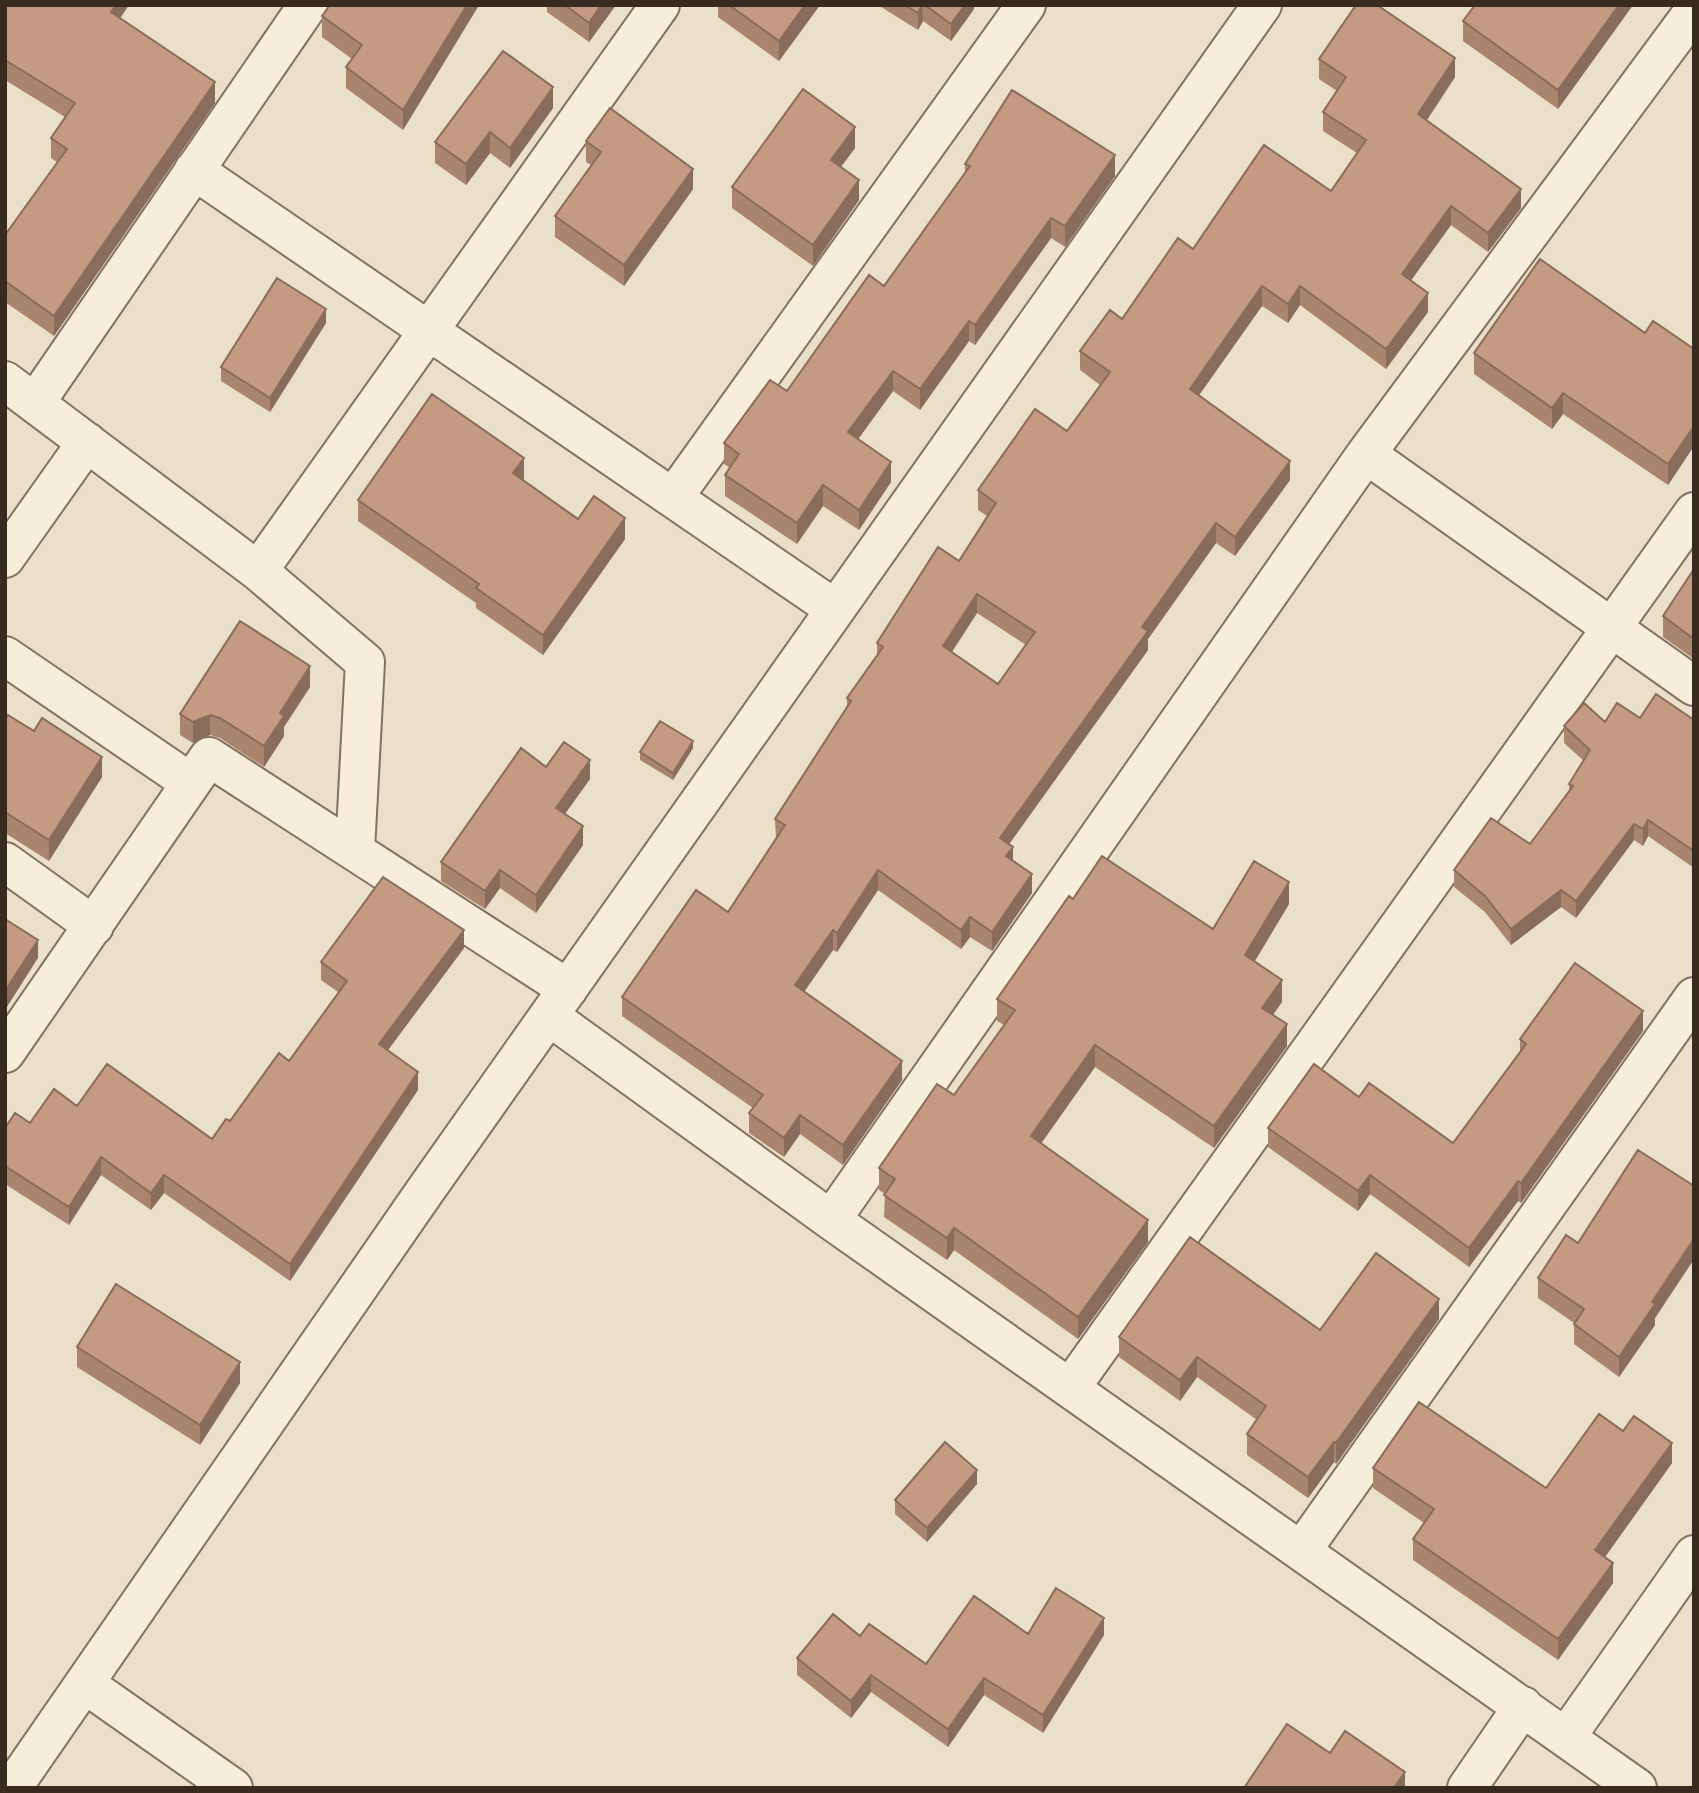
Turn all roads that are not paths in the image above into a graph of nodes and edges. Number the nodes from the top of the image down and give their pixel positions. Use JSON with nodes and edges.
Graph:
{"nodes":[{"id":1,"x":308,"y":5,"type":"edge"},
{"id":2,"x":660,"y":5,"type":"edge"},
{"id":3,"x":1026,"y":5,"type":"edge"},
{"id":4,"x":1262,"y":5,"type":"edge"},
{"id":5,"x":1694,"y":11,"type":"edge"},
{"id":6,"x":194,"y":170,"type":"junction"},
{"id":7,"x":428,"y":331,"type":"junction"},
{"id":8,"x":20,"y":392,"type":"edge"},
{"id":9,"x":87,"y":442,"type":"junction"},
{"id":10,"x":1366,"y":454,"type":"junction"},
{"id":11,"x":673,"y":498,"type":"junction"},
{"id":12,"x":1694,"y":512,"type":"edge"},
{"id":13,"x":5,"y":558,"type":"edge"},
{"id":14,"x":258,"y":571,"type":"junction"},
{"id":15,"x":835,"y":608,"type":"junction"},
{"id":16,"x":1613,"y":626,"type":"junction"},
{"id":17,"x":5,"y":656,"type":"edge"},
{"id":18,"x":1694,"y":686,"type":"edge"},
{"id":19,"x":191,"y":783,"type":"junction"},
{"id":20,"x":355,"y":851,"type":"junction"},
{"id":21,"x":5,"y":862,"type":"edge"},
{"id":22,"x":94,"y":926,"type":"junction"},
{"id":23,"x":1694,"y":997,"type":"edge"},
{"id":24,"x":558,"y":1002,"type":"junction"},
{"id":25,"x":5,"y":1052,"type":"edge"},
{"id":26,"x":831,"y":1220,"type":"junction"},
{"id":27,"x":1071,"y":1387,"type":"junction"},
{"id":28,"x":1302,"y":1550,"type":"junction"},
{"id":29,"x":1694,"y":1555,"type":"edge"},
{"id":30,"x":85,"y":1684,"type":"junction"},
{"id":31,"x":1522,"y":1706,"type":"junction"},
{"id":32,"x":1566,"y":1737,"type":"junction"},
{"id":33,"x":12,"y":1788,"type":"edge"},
{"id":34,"x":233,"y":1788,"type":"edge"},
{"id":35,"x":1467,"y":1788,"type":"edge"},
{"id":36,"x":1637,"y":1788,"type":"edge"}],
"edges":[{"from":1,"to":6,"type":"street"},
{"from":2,"to":7,"type":"street"},
{"from":3,"to":11,"type":"street"},
{"from":4,"to":15,"type":"street"},
{"from":5,"to":10,"type":"street"},
{"from":6,"to":7,"type":"street"},
{"from":6,"to":8,"type":"street"},
{"from":7,"to":11,"type":"street"},
{"from":7,"to":14,"type":"street"},
{"from":8,"to":9,"type":"street"},
{"from":9,"to":13,"type":"street"},
{"from":9,"to":14,"type":"street"},
{"from":10,"to":16,"type":"street"},
{"from":10,"to":26,"type":"street"},
{"from":11,"to":15,"type":"street"},
{"from":12,"to":16,"type":"street"},
{"from":14,"to":20,"type":"street"},
{"from":15,"to":24,"type":"street"},
{"from":16,"to":18,"type":"street"},
{"from":16,"to":27,"type":"street"},
{"from":17,"to":19,"type":"street"},
{"from":19,"to":20,"type":"street"},
{"from":19,"to":22,"type":"street"},
{"from":20,"to":24,"type":"street"},
{"from":21,"to":22,"type":"street"},
{"from":22,"to":25,"type":"street"},
{"from":23,"to":28,"type":"street"},
{"from":24,"to":26,"type":"street"},
{"from":24,"to":30,"type":"street"},
{"from":26,"to":27,"type":"street"},
{"from":27,"to":28,"type":"street"},
{"from":28,"to":31,"type":"street"},
{"from":29,"to":32,"type":"street"},
{"from":30,"to":33,"type":"street"},
{"from":30,"to":34,"type":"street"},
{"from":31,"to":32,"type":"street"},
{"from":31,"to":35,"type":"street"},
{"from":32,"to":36,"type":"street"}]}
